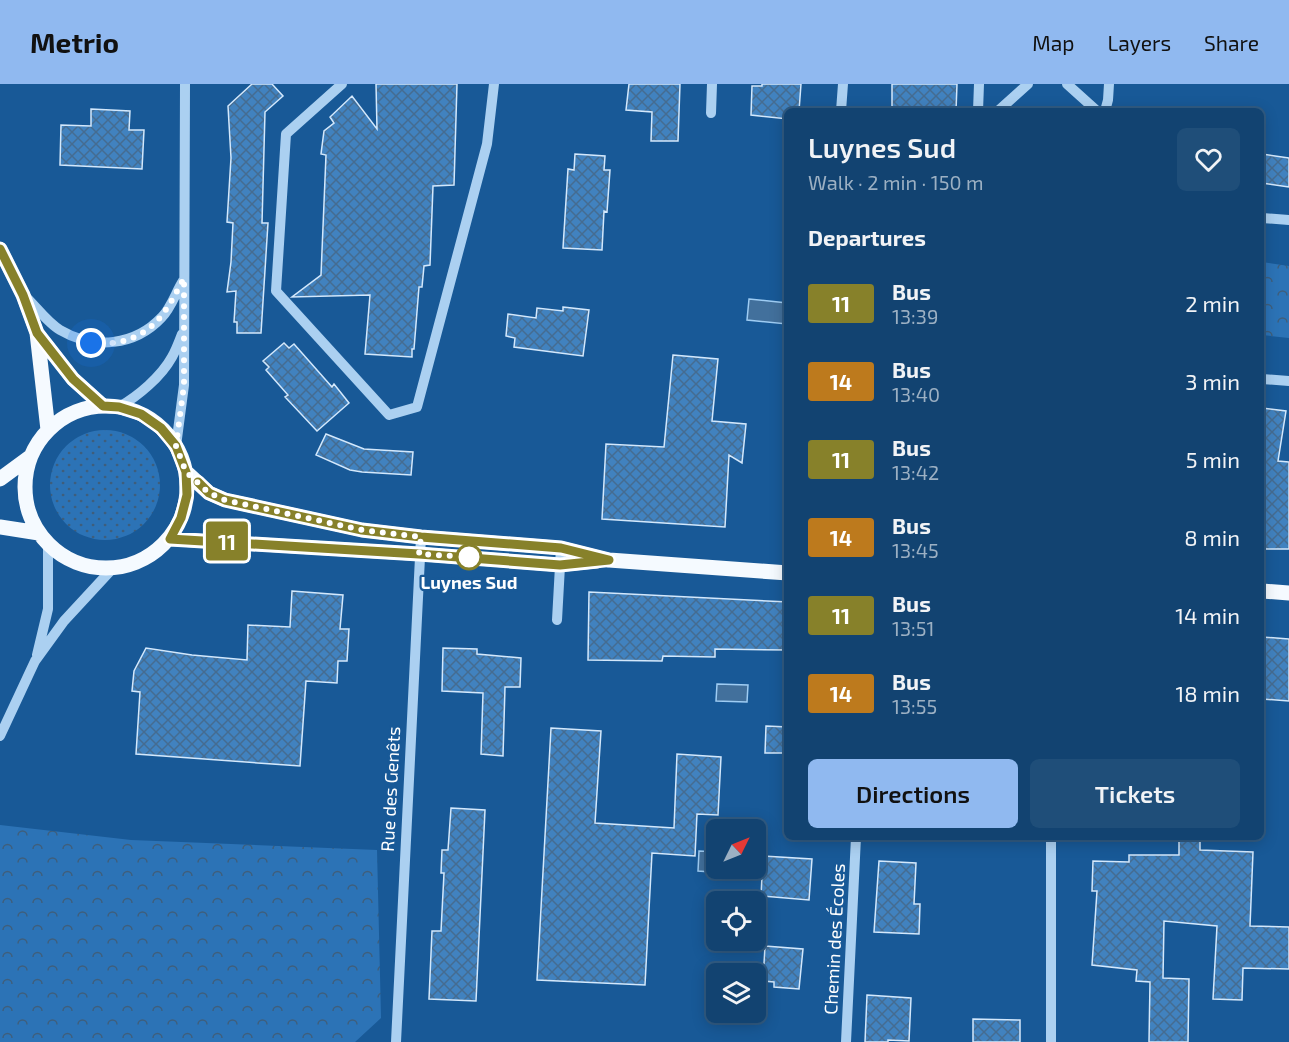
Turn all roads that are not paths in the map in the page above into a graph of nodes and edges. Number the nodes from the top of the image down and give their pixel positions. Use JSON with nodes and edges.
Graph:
{"nodes":[{"id":1,"x":185,"y":84,"type":"edge"},
{"id":2,"x":342,"y":84,"type":"edge"},
{"id":3,"x":494,"y":84,"type":"edge"},
{"id":4,"x":712,"y":84,"type":"edge"},
{"id":5,"x":843,"y":84,"type":"edge"},
{"id":6,"x":979,"y":84,"type":"edge"},
{"id":7,"x":1028,"y":84,"type":"edge"},
{"id":8,"x":1067,"y":84,"type":"edge"},
{"id":9,"x":1108,"y":84,"type":"edge"},
{"id":10,"x":841,"y":108,"type":"edge"},
{"id":11,"x":978,"y":108,"type":"edge"},
{"id":12,"x":1001,"y":108,"type":"edge"},
{"id":13,"x":1094,"y":108,"type":"edge"},
{"id":14,"x":1106,"y":108,"type":"edge"},
{"id":15,"x":711,"y":113,"type":"dead end"},
{"id":16,"x":1264,"y":218,"type":"edge"},
{"id":17,"x":1289,"y":220,"type":"edge"},
{"id":18,"x":0,"y":249,"type":"edge"},
{"id":19,"x":184,"y":278,"type":"junction"},
{"id":20,"x":23,"y":295,"type":"junction"},
{"id":21,"x":184,"y":328,"type":"junction"},
{"id":22,"x":37,"y":333,"type":"junction"},
{"id":23,"x":1264,"y":379,"type":"edge"},
{"id":24,"x":1289,"y":381,"type":"edge"},
{"id":25,"x":111,"y":407,"type":"junction"},
{"id":26,"x":48,"y":430,"type":"junction"},
{"id":27,"x":176,"y":446,"type":"junction"},
{"id":28,"x":30,"y":457,"type":"junction"},
{"id":29,"x":186,"y":472,"type":"junction"},
{"id":30,"x":0,"y":479,"type":"edge"},
{"id":31,"x":0,"y":527,"type":"edge"},
{"id":32,"x":421,"y":537,"type":"junction"},
{"id":33,"x":44,"y":539,"type":"junction"},
{"id":34,"x":170,"y":539,"type":"junction"},
{"id":35,"x":561,"y":548,"type":"junction"},
{"id":36,"x":419,"y":554,"type":"junction"},
{"id":37,"x":609,"y":560,"type":"junction"},
{"id":38,"x":560,"y":565,"type":"junction"},
{"id":39,"x":113,"y":568,"type":"junction"},
{"id":40,"x":784,"y":573,"type":"edge"},
{"id":41,"x":1264,"y":591,"type":"edge"},
{"id":42,"x":1289,"y":593,"type":"edge"},
{"id":43,"x":557,"y":620,"type":"dead end"},
{"id":44,"x":35,"y":661,"type":"junction"},
{"id":45,"x":0,"y":736,"type":"edge"},
{"id":46,"x":856,"y":840,"type":"edge"},
{"id":47,"x":1051,"y":840,"type":"edge"},
{"id":48,"x":396,"y":1042,"type":"edge"},
{"id":49,"x":846,"y":1042,"type":"edge"},
{"id":50,"x":1051,"y":1042,"type":"edge"}],
"edges":[{"from":1,"to":19,"type":"street"},
{"from":2,"to":3,"type":"street"},
{"from":4,"to":15,"type":"street"},
{"from":5,"to":10,"type":"street"},
{"from":6,"to":11,"type":"street"},
{"from":7,"to":12,"type":"street"},
{"from":8,"to":13,"type":"street"},
{"from":9,"to":14,"type":"street"},
{"from":16,"to":17,"type":"street"},
{"from":18,"to":20,"type":"main road"},
{"from":19,"to":20,"type":"street"},
{"from":19,"to":21,"type":"street"},
{"from":20,"to":22,"type":"main road"},
{"from":21,"to":25,"type":"street"},
{"from":21,"to":27,"type":"street"},
{"from":22,"to":25,"type":"main road"},
{"from":22,"to":26,"type":"main road"},
{"from":23,"to":24,"type":"street"},
{"from":25,"to":26,"type":"main road"},
{"from":25,"to":27,"type":"main road"},
{"from":26,"to":28,"type":"main road"},
{"from":27,"to":29,"type":"main road"},
{"from":28,"to":30,"type":"main road"},
{"from":28,"to":33,"type":"main road"},
{"from":29,"to":32,"type":"main road"},
{"from":29,"to":34,"type":"main road"},
{"from":31,"to":33,"type":"main road"},
{"from":32,"to":35,"type":"main road"},
{"from":32,"to":36,"type":"street","name":"Rue des Genêts"},
{"from":33,"to":39,"type":"main road"},
{"from":33,"to":44,"type":"street"},
{"from":34,"to":36,"type":"main road"},
{"from":34,"to":39,"type":"main road"},
{"from":35,"to":37,"type":"main road"},
{"from":35,"to":38,"type":"street"},
{"from":36,"to":38,"type":"main road"},
{"from":36,"to":48,"type":"street","name":"Rue des Genêts"},
{"from":37,"to":38,"type":"main road"},
{"from":37,"to":40,"type":"main road"},
{"from":38,"to":43,"type":"street"},
{"from":39,"to":44,"type":"street"},
{"from":41,"to":42,"type":"main road"},
{"from":44,"to":45,"type":"street"},
{"from":46,"to":49,"type":"street","name":"Chemin des Écoles"},
{"from":47,"to":50,"type":"street"}]}
